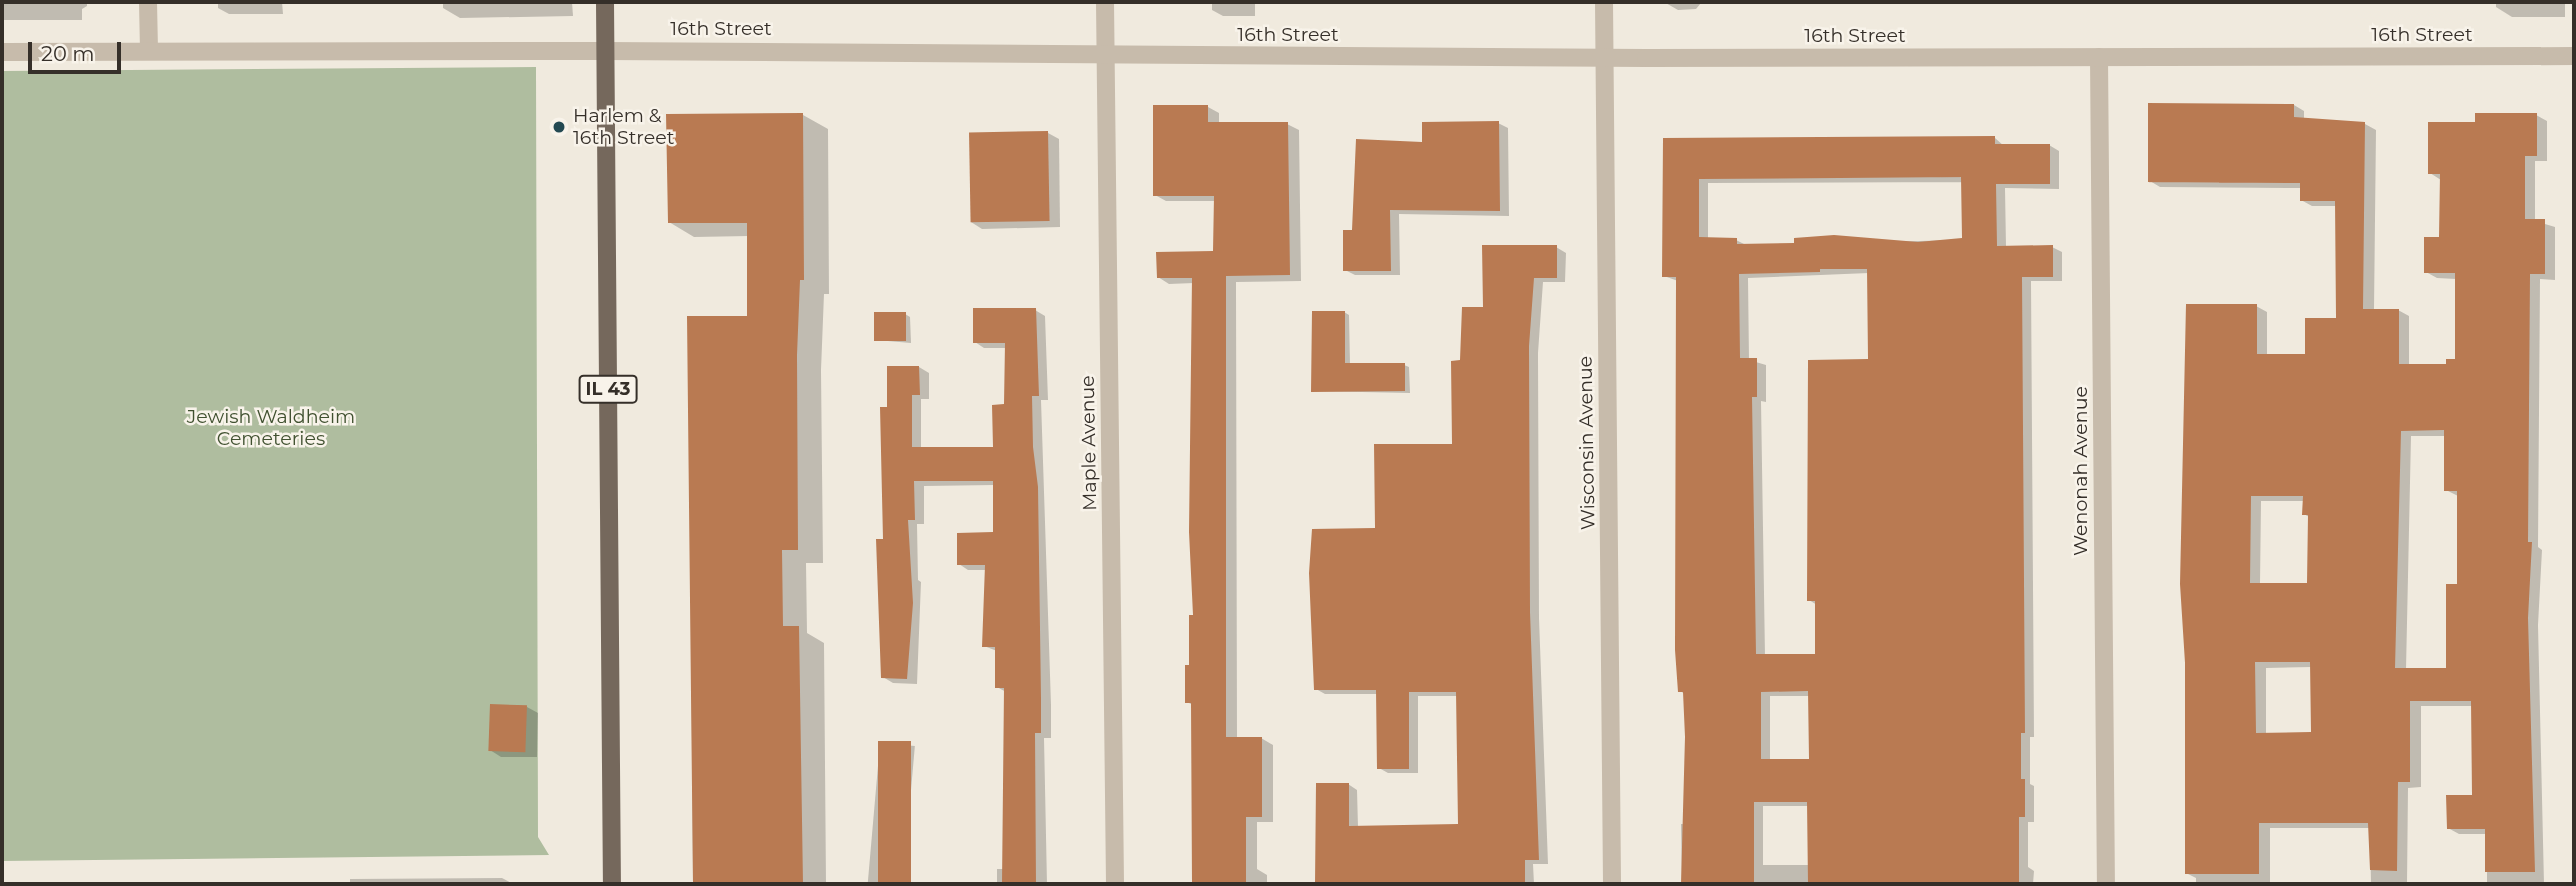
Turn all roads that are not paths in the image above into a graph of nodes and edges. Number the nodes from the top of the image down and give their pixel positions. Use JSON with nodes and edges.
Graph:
{"nodes":[{"id":1,"x":148,"y":2,"type":"edge"},
{"id":2,"x":605,"y":2,"type":"edge"},
{"id":3,"x":1105,"y":2,"type":"edge"},
{"id":4,"x":1604,"y":2,"type":"edge"},
{"id":5,"x":149,"y":51,"type":"junction"},
{"id":6,"x":605,"y":51,"type":"junction"},
{"id":7,"x":2,"y":52,"type":"edge"},
{"id":8,"x":1105,"y":55,"type":"junction"},
{"id":9,"x":2574,"y":56,"type":"edge"},
{"id":10,"x":2099,"y":57,"type":"junction"},
{"id":11,"x":1604,"y":58,"type":"junction"},
{"id":12,"x":612,"y":884,"type":"edge"},
{"id":13,"x":1115,"y":884,"type":"edge"},
{"id":14,"x":1612,"y":884,"type":"edge"},
{"id":15,"x":2106,"y":884,"type":"edge"}],
"edges":[{"from":1,"to":5,"type":"street"},
{"from":2,"to":6,"type":"main road","number":"IL 43"},
{"from":3,"to":8,"type":"street","name":"Maple Avenue"},
{"from":4,"to":11,"type":"street","name":"Wisconsin Avenue"},
{"from":5,"to":6,"type":"street","name":"16th Street"},
{"from":5,"to":7,"type":"street","name":"16th Street"},
{"from":6,"to":8,"type":"street","name":"16th Street"},
{"from":6,"to":12,"type":"main road","number":"IL 43"},
{"from":8,"to":11,"type":"street","name":"16th Street"},
{"from":8,"to":13,"type":"street","name":"Maple Avenue"},
{"from":9,"to":10,"type":"street","name":"16th Street"},
{"from":10,"to":11,"type":"street","name":"16th Street"},
{"from":10,"to":15,"type":"street","name":"Wenonah Avenue"},
{"from":11,"to":14,"type":"street","name":"Wisconsin Avenue"}]}
